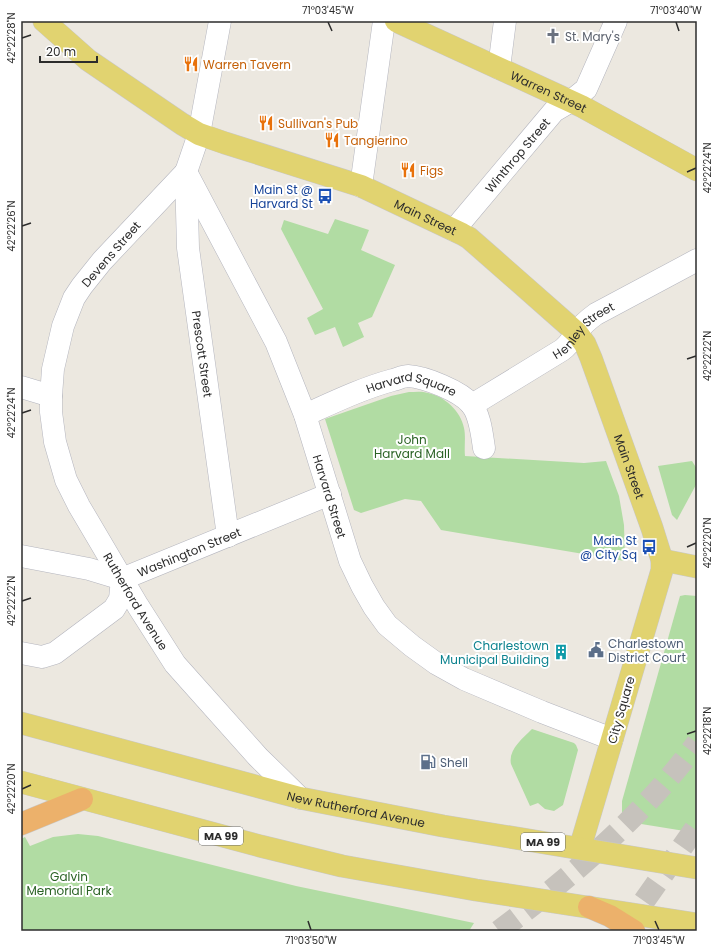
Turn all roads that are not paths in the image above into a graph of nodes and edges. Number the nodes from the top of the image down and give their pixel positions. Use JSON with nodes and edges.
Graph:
{"nodes":[{"id":1,"x":44,"y":21,"type":"edge"},
{"id":2,"x":220,"y":21,"type":"edge"},
{"id":3,"x":384,"y":21,"type":"edge"},
{"id":4,"x":396,"y":21,"type":"edge"},
{"id":5,"x":505,"y":21,"type":"edge"},
{"id":6,"x":616,"y":21,"type":"edge"},
{"id":7,"x":499,"y":68,"type":"junction"},
{"id":8,"x":571,"y":101,"type":"junction"},
{"id":9,"x":199,"y":134,"type":"junction"},
{"id":10,"x":697,"y":170,"type":"edge"},
{"id":11,"x":186,"y":172,"type":"junction"},
{"id":12,"x":361,"y":186,"type":"junction"},
{"id":13,"x":454,"y":230,"type":"junction"},
{"id":14,"x":697,"y":260,"type":"edge"},
{"id":15,"x":577,"y":333,"type":"junction"},
{"id":16,"x":21,"y":387,"type":"edge"},
{"id":17,"x":51,"y":396,"type":"junction"},
{"id":18,"x":472,"y":405,"type":"junction"},
{"id":19,"x":306,"y":415,"type":"junction"},
{"id":20,"x":484,"y":448,"type":"dead end"},
{"id":21,"x":330,"y":494,"type":"junction"},
{"id":22,"x":228,"y":536,"type":"junction"},
{"id":23,"x":21,"y":556,"type":"edge"},
{"id":24,"x":662,"y":560,"type":"junction"},
{"id":25,"x":697,"y":567,"type":"edge"},
{"id":26,"x":122,"y":579,"type":"junction"},
{"id":27,"x":21,"y":653,"type":"edge"},
{"id":28,"x":21,"y":723,"type":"edge"},
{"id":29,"x":612,"y":739,"type":"junction"},
{"id":30,"x":21,"y":782,"type":"edge"},
{"id":31,"x":300,"y":798,"type":"junction"},
{"id":32,"x":82,"y":799,"type":"junction"},
{"id":33,"x":21,"y":824,"type":"edge"},
{"id":34,"x":580,"y":848,"type":"junction"},
{"id":35,"x":697,"y":868,"type":"edge"},
{"id":36,"x":589,"y":908,"type":"junction"},
{"id":37,"x":697,"y":924,"type":"edge"},
{"id":38,"x":634,"y":931,"type":"edge"}],
"edges":[{"from":1,"to":9,"type":"main road","name":"Main Street"},
{"from":2,"to":9,"type":"street"},
{"from":3,"to":12,"type":"street"},
{"from":4,"to":7,"type":"main road","name":"Warren Street"},
{"from":5,"to":7,"type":"street"},
{"from":6,"to":8,"type":"street","name":"Winthrop Street"},
{"from":7,"to":8,"type":"main road","name":"Warren Street"},
{"from":8,"to":10,"type":"main road","name":"Warren Street"},
{"from":8,"to":13,"type":"street","name":"Winthrop Street"},
{"from":9,"to":11,"type":"street"},
{"from":9,"to":12,"type":"main road","name":"Main Street"},
{"from":11,"to":17,"type":"street","name":"Devens Street"},
{"from":11,"to":19,"type":"street","name":"Harvard Street"},
{"from":11,"to":22,"type":"street","name":"Prescott Street"},
{"from":12,"to":13,"type":"main road","name":"Main Street"},
{"from":13,"to":15,"type":"main road","name":"Main Street"},
{"from":14,"to":15,"type":"street","name":"Henley Street"},
{"from":15,"to":18,"type":"street","name":"Henley Street"},
{"from":15,"to":24,"type":"main road","name":"Main Street"},
{"from":16,"to":17,"type":"street"},
{"from":17,"to":26,"type":"street","name":"Rutherford Avenue"},
{"from":18,"to":19,"type":"street","name":"Harvard Square"},
{"from":18,"to":20,"type":"street","name":"Harvard Square"},
{"from":19,"to":21,"type":"street","name":"Harvard Street"},
{"from":21,"to":22,"type":"street","name":"Washington Street"},
{"from":21,"to":29,"type":"street","name":"Harvard Street"},
{"from":22,"to":26,"type":"street","name":"Washington Street"},
{"from":23,"to":26,"type":"street","name":"Washington Street"},
{"from":24,"to":25,"type":"main road"},
{"from":24,"to":29,"type":"main road","name":"City Square"},
{"from":26,"to":27,"type":"street"},
{"from":26,"to":31,"type":"street","name":"Rutherford Avenue"},
{"from":28,"to":31,"type":"main road","name":"New Rutherford Avenue","number":"MA 99"},
{"from":29,"to":34,"type":"main road","name":"City Square"},
{"from":30,"to":32,"type":"main road","number":"MA 99"},
{"from":31,"to":34,"type":"main road","name":"New Rutherford Avenue","number":"MA 99"},
{"from":32,"to":33,"type":"highway"},
{"from":32,"to":36,"type":"main road","number":"MA 99"},
{"from":34,"to":35,"type":"main road","name":"New Rutherford Avenue","number":"MA 99"},
{"from":36,"to":37,"type":"main road","number":"MA 99"},
{"from":36,"to":38,"type":"highway"}]}
